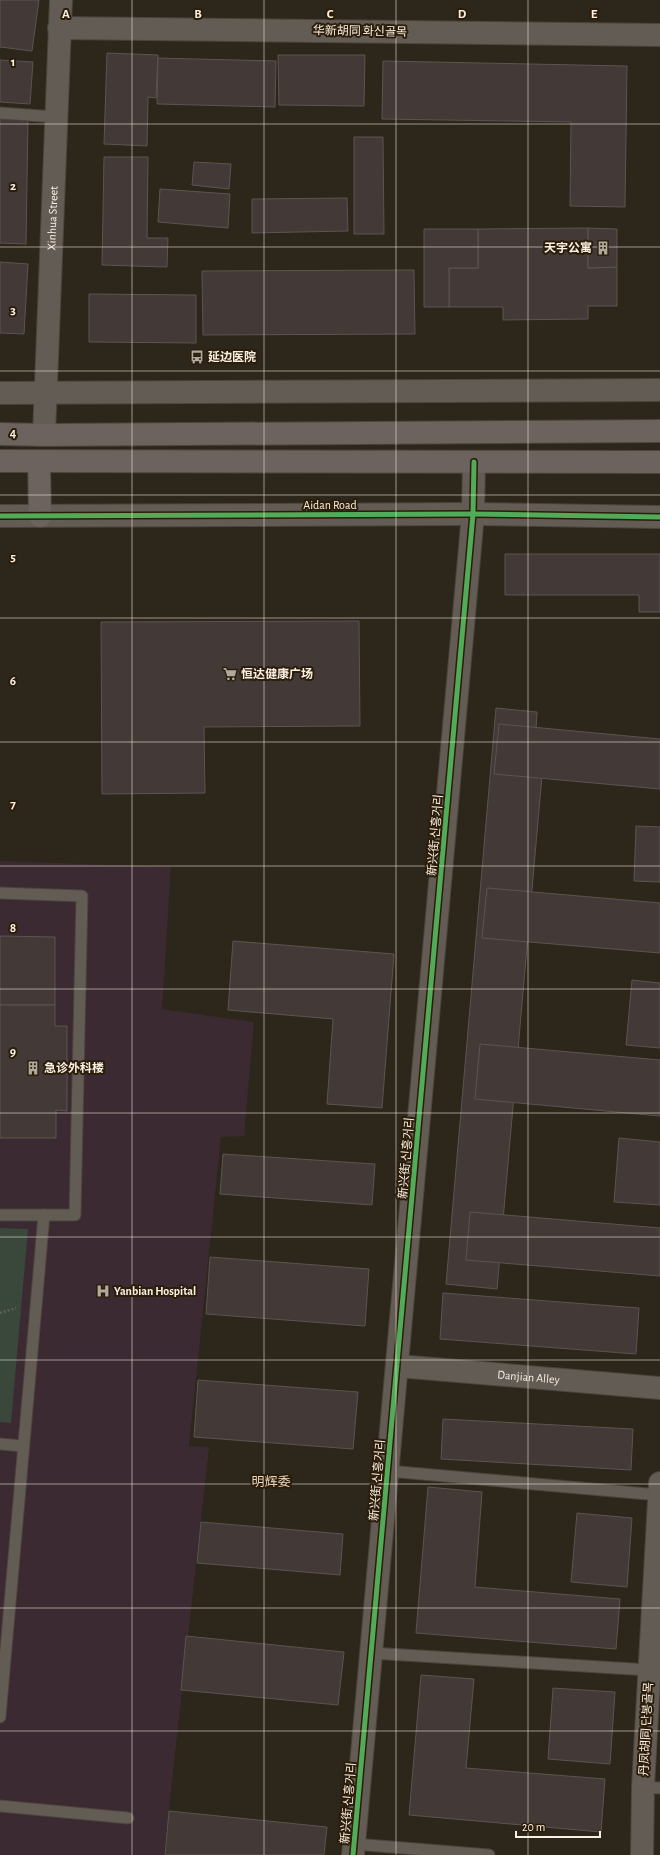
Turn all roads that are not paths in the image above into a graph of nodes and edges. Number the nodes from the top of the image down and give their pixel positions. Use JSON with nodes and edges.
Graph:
{"nodes":[{"id":1,"x":61,"y":0,"type":"edge"},
{"id":2,"x":60,"y":28,"type":"junction"},
{"id":3,"x":660,"y":35,"type":"edge"},
{"id":4,"x":0,"y":113,"type":"edge"},
{"id":5,"x":56,"y":116,"type":"junction"},
{"id":6,"x":660,"y":390,"type":"edge"},
{"id":7,"x":0,"y":393,"type":"edge"},
{"id":8,"x":46,"y":394,"type":"junction"},
{"id":9,"x":660,"y":431,"type":"edge"},
{"id":10,"x":0,"y":434,"type":"edge"},
{"id":11,"x":44,"y":435,"type":"junction"},
{"id":12,"x":0,"y":460,"type":"edge"},
{"id":13,"x":39,"y":461,"type":"junction"},
{"id":14,"x":474,"y":462,"type":"junction"},
{"id":15,"x":660,"y":462,"type":"edge"},
{"id":16,"x":473,"y":514,"type":"junction"},
{"id":17,"x":0,"y":516,"type":"edge"},
{"id":18,"x":40,"y":516,"type":"junction"},
{"id":19,"x":660,"y":517,"type":"edge"},
{"id":20,"x":0,"y":894,"type":"edge"},
{"id":21,"x":0,"y":1214,"type":"edge"},
{"id":22,"x":44,"y":1215,"type":"junction"},
{"id":23,"x":398,"y":1366,"type":"junction"},
{"id":24,"x":660,"y":1388,"type":"edge"},
{"id":25,"x":0,"y":1444,"type":"edge"},
{"id":26,"x":22,"y":1446,"type":"junction"},
{"id":27,"x":388,"y":1471,"type":"junction"},
{"id":28,"x":660,"y":1489,"type":"edge"},
{"id":29,"x":658,"y":1569,"type":"edge"},
{"id":30,"x":371,"y":1653,"type":"junction"},
{"id":31,"x":649,"y":1670,"type":"junction"},
{"id":32,"x":0,"y":1717,"type":"edge"},
{"id":33,"x":651,"y":1788,"type":"edge"},
{"id":34,"x":0,"y":1806,"type":"edge"},
{"id":35,"x":128,"y":1818,"type":"dead end"},
{"id":36,"x":354,"y":1850,"type":"edge"},
{"id":37,"x":489,"y":1855,"type":"edge"},
{"id":38,"x":642,"y":1855,"type":"edge"}],
"edges":[{"from":1,"to":2,"type":"street","name":"Xinhua Street"},
{"from":2,"to":3,"type":"street","name":"华新胡同 화신골목"},
{"from":2,"to":5,"type":"street","name":"Xinhua Street"},
{"from":4,"to":5,"type":"lane"},
{"from":5,"to":8,"type":"street","name":"Xinhua Street"},
{"from":6,"to":8,"type":"street"},
{"from":7,"to":8,"type":"street"},
{"from":8,"to":11,"type":"street","name":"Xinhua Street"},
{"from":9,"to":11,"type":"main road"},
{"from":10,"to":11,"type":"main road"},
{"from":12,"to":13,"type":"main road"},
{"from":13,"to":14,"type":"main road"},
{"from":13,"to":18,"type":"main road"},
{"from":14,"to":15,"type":"main road"},
{"from":14,"to":16,"type":"street","name":"新兴街 신흥거리"},
{"from":16,"to":18,"type":"street","name":"Aidan Road"},
{"from":16,"to":19,"type":"street","name":"Aidan Road"},
{"from":16,"to":23,"type":"street","name":"新兴街 신흥거리"},
{"from":17,"to":18,"type":"street","name":"Aidan Road"},
{"from":20,"to":22,"type":"lane"},
{"from":21,"to":22,"type":"lane"},
{"from":22,"to":26,"type":"lane"},
{"from":23,"to":24,"type":"street","name":"Danjian Alley"},
{"from":23,"to":27,"type":"street","name":"新兴街 신흥거리"},
{"from":25,"to":26,"type":"lane"},
{"from":26,"to":32,"type":"lane"},
{"from":27,"to":28,"type":"lane"},
{"from":27,"to":30,"type":"street","name":"新兴街 신흥거리"},
{"from":28,"to":29,"type":"street","name":"丹凤胡同 단봉골목"},
{"from":29,"to":31,"type":"street","name":"丹凤胡同 단봉골목"},
{"from":30,"to":31,"type":"lane"},
{"from":30,"to":36,"type":"street","name":"新兴街 신흥거리"},
{"from":31,"to":33,"type":"street","name":"丹凤胡同 단봉골목"},
{"from":33,"to":38,"type":"street","name":"丹凤胡同 단봉골목"},
{"from":34,"to":35,"type":"lane"},
{"from":36,"to":37,"type":"lane"}]}
